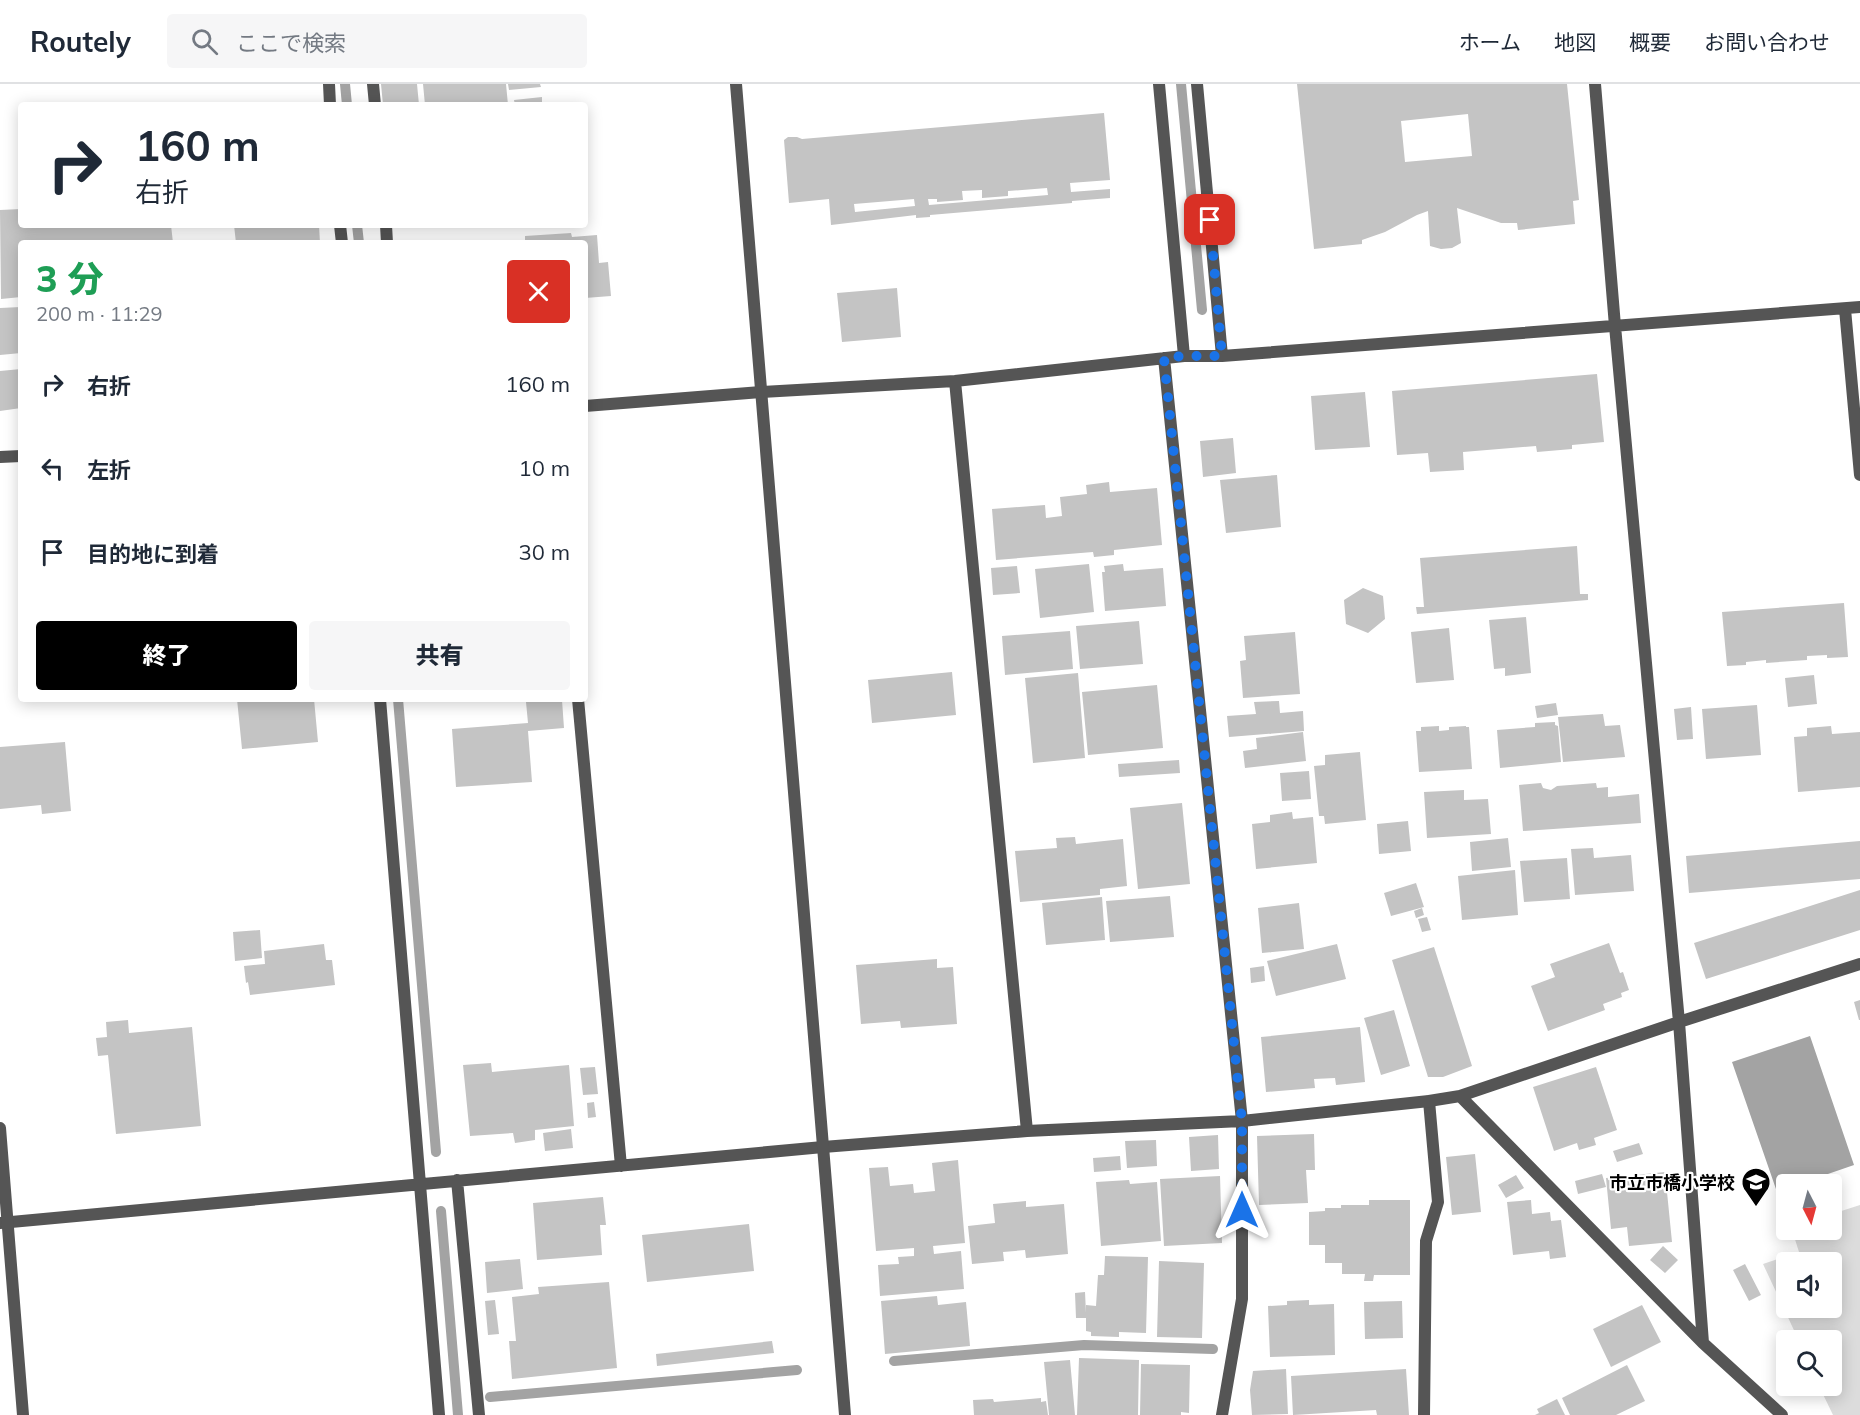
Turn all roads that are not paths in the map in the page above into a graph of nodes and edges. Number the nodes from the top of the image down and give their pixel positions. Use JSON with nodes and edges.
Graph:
{"nodes":[{"id":1,"x":328,"y":84,"type":"edge"},
{"id":2,"x":373,"y":84,"type":"edge"},
{"id":3,"x":735,"y":84,"type":"edge"},
{"id":4,"x":1160,"y":84,"type":"edge"},
{"id":5,"x":1197,"y":84,"type":"edge"},
{"id":6,"x":1595,"y":84,"type":"edge"},
{"id":7,"x":330,"y":102,"type":"edge"},
{"id":8,"x":375,"y":102,"type":"edge"},
{"id":9,"x":1860,"y":307,"type":"edge"},
{"id":10,"x":1845,"y":309,"type":"junction"},
{"id":11,"x":1615,"y":326,"type":"junction"},
{"id":12,"x":1184,"y":356,"type":"junction"},
{"id":13,"x":1222,"y":356,"type":"junction"},
{"id":14,"x":1164,"y":358,"type":"junction"},
{"id":15,"x":955,"y":381,"type":"junction"},
{"id":16,"x":761,"y":392,"type":"junction"},
{"id":17,"x":588,"y":406,"type":"edge"},
{"id":18,"x":18,"y":456,"type":"edge"},
{"id":19,"x":0,"y":457,"type":"edge"},
{"id":20,"x":1860,"y":476,"type":"edge"},
{"id":21,"x":380,"y":702,"type":"edge"},
{"id":22,"x":578,"y":702,"type":"edge"},
{"id":23,"x":1860,"y":964,"type":"edge"},
{"id":24,"x":1679,"y":1022,"type":"junction"},
{"id":25,"x":1460,"y":1096,"type":"junction"},
{"id":26,"x":1429,"y":1101,"type":"junction"},
{"id":27,"x":1242,"y":1122,"type":"junction"},
{"id":28,"x":0,"y":1128,"type":"edge"},
{"id":29,"x":1027,"y":1131,"type":"junction"},
{"id":30,"x":823,"y":1147,"type":"junction"},
{"id":31,"x":621,"y":1166,"type":"junction"},
{"id":32,"x":457,"y":1180,"type":"junction"},
{"id":33,"x":421,"y":1183,"type":"junction"},
{"id":34,"x":4,"y":1222,"type":"edge"},
{"id":35,"x":1703,"y":1343,"type":"junction"},
{"id":36,"x":23,"y":1415,"type":"edge"},
{"id":37,"x":440,"y":1415,"type":"edge"},
{"id":38,"x":478,"y":1415,"type":"edge"},
{"id":39,"x":845,"y":1415,"type":"edge"},
{"id":40,"x":1222,"y":1415,"type":"edge"},
{"id":41,"x":1424,"y":1415,"type":"edge"},
{"id":42,"x":1782,"y":1415,"type":"edge"}],
"edges":[{"from":1,"to":7,"type":"street"},
{"from":2,"to":8,"type":"street"},
{"from":3,"to":16,"type":"street"},
{"from":4,"to":12,"type":"street"},
{"from":5,"to":13,"type":"street"},
{"from":6,"to":11,"type":"street"},
{"from":9,"to":10,"type":"street"},
{"from":10,"to":11,"type":"street"},
{"from":10,"to":20,"type":"street"},
{"from":11,"to":13,"type":"street"},
{"from":11,"to":24,"type":"street"},
{"from":12,"to":13,"type":"street"},
{"from":12,"to":14,"type":"street"},
{"from":14,"to":15,"type":"street"},
{"from":14,"to":27,"type":"street"},
{"from":15,"to":16,"type":"street"},
{"from":15,"to":29,"type":"street"},
{"from":16,"to":17,"type":"street"},
{"from":16,"to":30,"type":"street"},
{"from":18,"to":19,"type":"street"},
{"from":21,"to":33,"type":"street"},
{"from":22,"to":31,"type":"street"},
{"from":23,"to":24,"type":"street"},
{"from":24,"to":25,"type":"street"},
{"from":24,"to":35,"type":"street"},
{"from":25,"to":26,"type":"street"},
{"from":25,"to":35,"type":"street"},
{"from":26,"to":27,"type":"street"},
{"from":26,"to":41,"type":"street"},
{"from":27,"to":29,"type":"street"},
{"from":27,"to":40,"type":"street"},
{"from":28,"to":34,"type":"street"},
{"from":29,"to":30,"type":"street"},
{"from":30,"to":31,"type":"street"},
{"from":30,"to":39,"type":"street"},
{"from":31,"to":32,"type":"street"},
{"from":32,"to":33,"type":"street"},
{"from":32,"to":38,"type":"street"},
{"from":33,"to":34,"type":"street"},
{"from":33,"to":37,"type":"street"},
{"from":34,"to":36,"type":"street"},
{"from":35,"to":42,"type":"street"}]}
